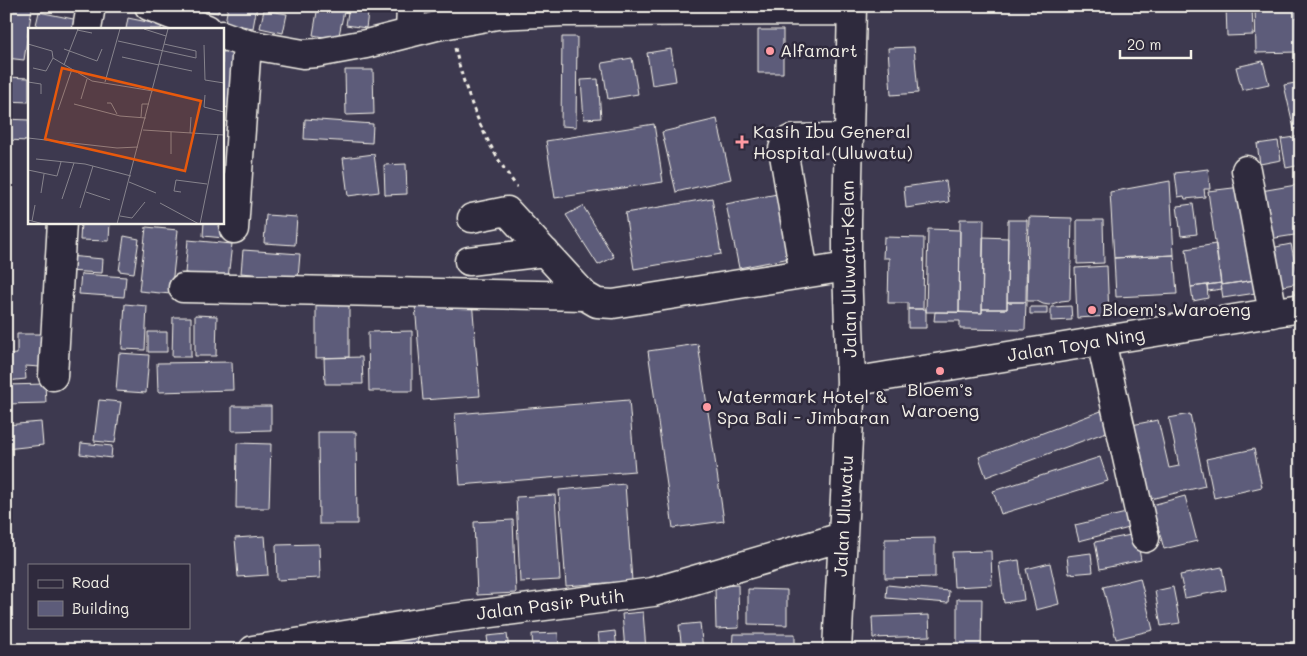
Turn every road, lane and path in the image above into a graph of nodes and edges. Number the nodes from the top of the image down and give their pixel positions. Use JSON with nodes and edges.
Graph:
{"nodes":[{"id":1,"x":91,"y":6,"type":"edge"},
{"id":2,"x":149,"y":6,"type":"edge"},
{"id":3,"x":411,"y":6,"type":"edge"},
{"id":4,"x":852,"y":9,"type":"edge"},
{"id":5,"x":449,"y":24,"type":"junction"},
{"id":6,"x":87,"y":28,"type":"edge"},
{"id":7,"x":204,"y":28,"type":"edge"},
{"id":8,"x":410,"y":33,"type":"junction"},
{"id":9,"x":235,"y":39,"type":"edge"},
{"id":10,"x":849,"y":138,"type":"junction"},
{"id":11,"x":1246,"y":170,"type":"dead end"},
{"id":12,"x":522,"y":193,"type":"dead end"},
{"id":13,"x":472,"y":218,"type":"dead end"},
{"id":14,"x":62,"y":224,"type":"edge"},
{"id":15,"x":234,"y":229,"type":"dead end"},
{"id":16,"x":545,"y":252,"type":"junction"},
{"id":17,"x":469,"y":261,"type":"dead end"},
{"id":18,"x":847,"y":267,"type":"junction"},
{"id":19,"x":804,"y":273,"type":"junction"},
{"id":20,"x":183,"y":288,"type":"dead end"},
{"id":21,"x":585,"y":296,"type":"junction"},
{"id":22,"x":1301,"y":308,"type":"edge"},
{"id":23,"x":1273,"y":313,"type":"junction"},
{"id":24,"x":1101,"y":341,"type":"junction"},
{"id":25,"x":53,"y":376,"type":"dead end"},
{"id":26,"x":851,"y":382,"type":"junction"},
{"id":27,"x":842,"y":537,"type":"junction"},
{"id":28,"x":1145,"y":538,"type":"dead end"},
{"id":29,"x":253,"y":650,"type":"edge"},
{"id":30,"x":837,"y":650,"type":"edge"}],
"edges":[{"from":1,"to":6,"type":"street"},
{"from":2,"to":7,"type":"street"},
{"from":3,"to":8,"type":"street"},
{"from":4,"to":5,"type":"street"},
{"from":4,"to":10,"type":"street","name":"Jalan Uluwatu-Kelan"},
{"from":5,"to":8,"type":"street"},
{"from":5,"to":12,"type":"path"},
{"from":8,"to":9,"type":"street"},
{"from":9,"to":15,"type":"street"},
{"from":10,"to":18,"type":"street","name":"Jalan Uluwatu-Kelan"},
{"from":10,"to":19,"type":"street"},
{"from":11,"to":23,"type":"street"},
{"from":13,"to":16,"type":"street"},
{"from":14,"to":25,"type":"street"},
{"from":16,"to":17,"type":"street"},
{"from":16,"to":21,"type":"street"},
{"from":18,"to":19,"type":"street"},
{"from":18,"to":26,"type":"street","name":"Jalan Uluwatu-Kelan"},
{"from":19,"to":21,"type":"street"},
{"from":20,"to":21,"type":"street"},
{"from":22,"to":23,"type":"street","name":"Jalan Toya Ning"},
{"from":23,"to":24,"type":"street","name":"Jalan Toya Ning"},
{"from":24,"to":26,"type":"street","name":"Jalan Toya Ning"},
{"from":24,"to":28,"type":"street"},
{"from":26,"to":27,"type":"street","name":"Jalan Uluwatu"},
{"from":27,"to":29,"type":"street","name":"Jalan Pasir Putih"},
{"from":27,"to":30,"type":"street","name":"Jalan Uluwatu"}]}
